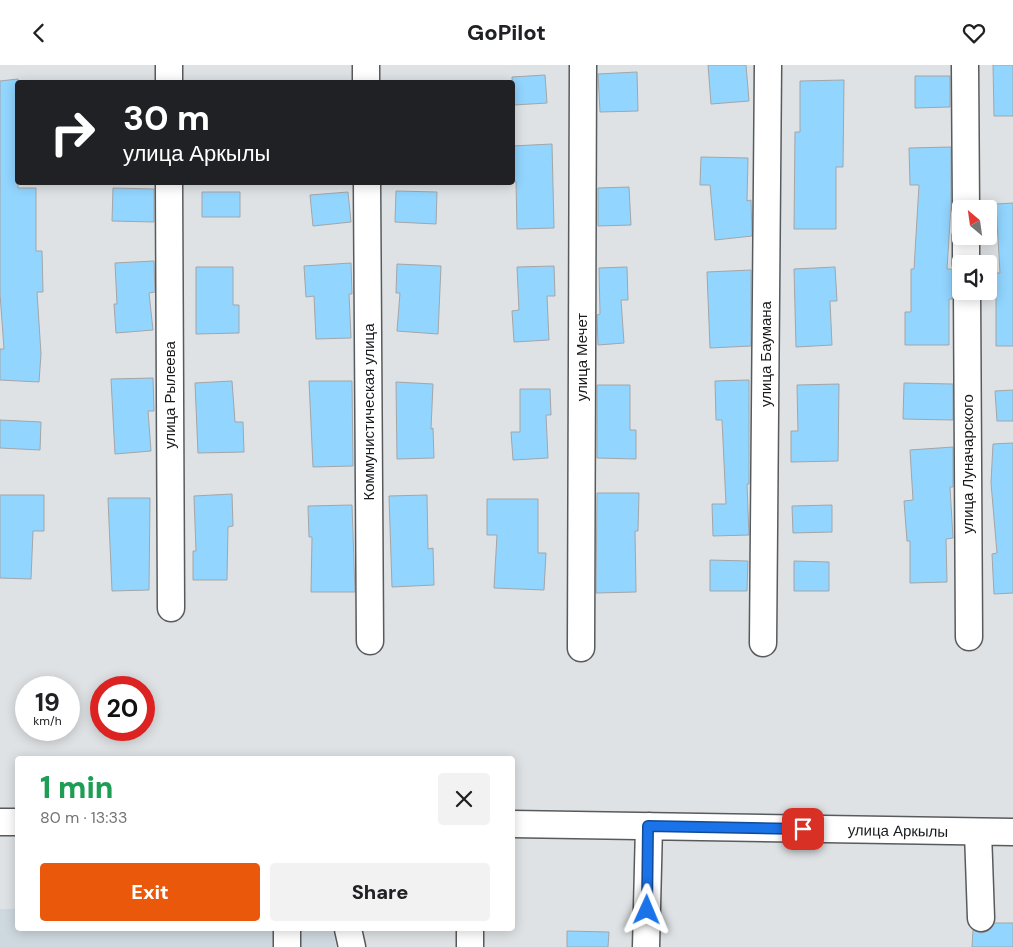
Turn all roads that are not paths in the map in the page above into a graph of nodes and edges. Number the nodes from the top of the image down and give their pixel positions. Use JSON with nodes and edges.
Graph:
{"nodes":[{"id":1,"x":169,"y":65,"type":"edge"},
{"id":2,"x":366,"y":65,"type":"edge"},
{"id":3,"x":583,"y":65,"type":"edge"},
{"id":4,"x":768,"y":65,"type":"edge"},
{"id":5,"x":965,"y":65,"type":"edge"},
{"id":6,"x":169,"y":80,"type":"edge"},
{"id":7,"x":366,"y":80,"type":"edge"},
{"id":8,"x":169,"y":185,"type":"edge"},
{"id":9,"x":367,"y":185,"type":"edge"},
{"id":10,"x":966,"y":200,"type":"edge"},
{"id":11,"x":967,"y":300,"type":"edge"},
{"id":12,"x":171,"y":608,"type":"dead end"},
{"id":13,"x":970,"y":637,"type":"dead end"},
{"id":14,"x":370,"y":641,"type":"dead end"},
{"id":15,"x":764,"y":643,"type":"dead end"},
{"id":16,"x":581,"y":649,"type":"dead end"},
{"id":17,"x":0,"y":821,"type":"edge"},
{"id":18,"x":15,"y":822,"type":"edge"},
{"id":19,"x":515,"y":824,"type":"edge"},
{"id":20,"x":648,"y":826,"type":"junction"},
{"id":21,"x":978,"y":832,"type":"junction"},
{"id":22,"x":1013,"y":832,"type":"edge"},
{"id":23,"x":981,"y":918,"type":"dead end"},
{"id":24,"x":287,"y":931,"type":"edge"},
{"id":25,"x":348,"y":931,"type":"edge"},
{"id":26,"x":470,"y":931,"type":"edge"},
{"id":27,"x":287,"y":947,"type":"edge"},
{"id":28,"x":352,"y":947,"type":"edge"},
{"id":29,"x":470,"y":947,"type":"edge"},
{"id":30,"x":646,"y":947,"type":"edge"}],
"edges":[{"from":1,"to":6,"type":"street"},
{"from":2,"to":7,"type":"street"},
{"from":3,"to":16,"type":"street","name":"улица Мечет"},
{"from":4,"to":15,"type":"street","name":"улица Баумана"},
{"from":5,"to":10,"type":"street"},
{"from":8,"to":12,"type":"street","name":"улица Рылеева"},
{"from":9,"to":14,"type":"street","name":"Коммунистическая улица"},
{"from":11,"to":13,"type":"street","name":"улица Луначарского"},
{"from":17,"to":18,"type":"street"},
{"from":19,"to":20,"type":"street","name":"улица Аркылы"},
{"from":20,"to":21,"type":"street","name":"улица Аркылы"},
{"from":20,"to":30,"type":"street"},
{"from":21,"to":22,"type":"street","name":"улица Аркылы"},
{"from":21,"to":23,"type":"street"},
{"from":24,"to":27,"type":"street"},
{"from":25,"to":28,"type":"street"},
{"from":26,"to":29,"type":"street"}]}
